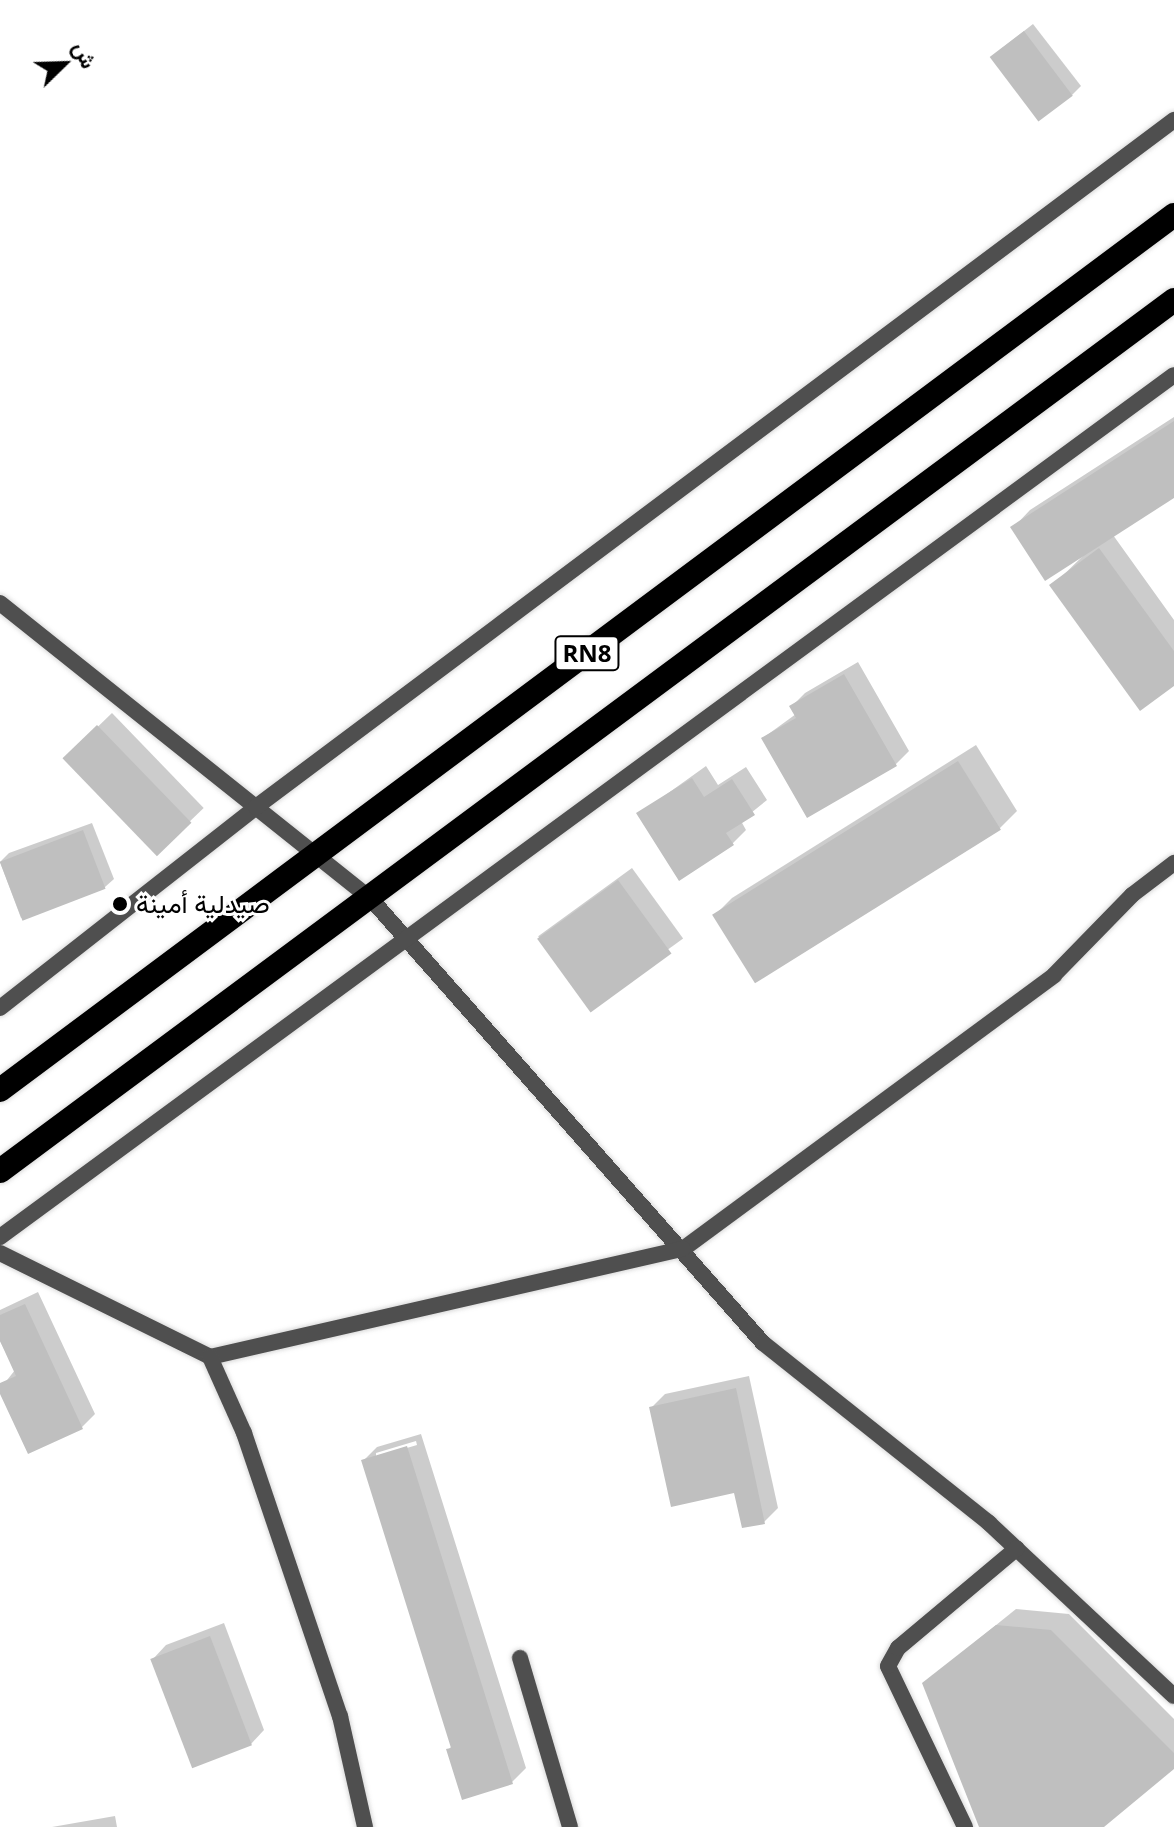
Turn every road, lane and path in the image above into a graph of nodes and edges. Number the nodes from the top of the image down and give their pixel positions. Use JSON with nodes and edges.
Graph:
{"nodes":[{"id":1,"x":1174,"y":120,"type":"edge"},
{"id":2,"x":1174,"y":215,"type":"edge"},
{"id":3,"x":1174,"y":300,"type":"edge"},
{"id":4,"x":1174,"y":375,"type":"edge"},
{"id":5,"x":0,"y":603,"type":"edge"},
{"id":6,"x":256,"y":807,"type":"junction"},
{"id":7,"x":317,"y":857,"type":"junction"},
{"id":8,"x":1174,"y":863,"type":"edge"},
{"id":9,"x":371,"y":899,"type":"junction"},
{"id":10,"x":407,"y":937,"type":"junction"},
{"id":11,"x":0,"y":1008,"type":"edge"},
{"id":12,"x":0,"y":1090,"type":"edge"},
{"id":13,"x":0,"y":1171,"type":"edge"},
{"id":14,"x":0,"y":1237,"type":"edge"},
{"id":15,"x":683,"y":1249,"type":"junction"},
{"id":16,"x":0,"y":1253,"type":"edge"},
{"id":17,"x":210,"y":1357,"type":"junction"},
{"id":18,"x":1017,"y":1548,"type":"junction"},
{"id":19,"x":520,"y":1658,"type":"dead end"},
{"id":20,"x":1174,"y":1696,"type":"edge"},
{"id":21,"x":365,"y":1827,"type":"edge"},
{"id":22,"x":570,"y":1827,"type":"edge"},
{"id":23,"x":965,"y":1827,"type":"edge"}],
"edges":[{"from":1,"to":6,"type":"street"},
{"from":2,"to":7,"type":"highway","number":"RN8"},
{"from":3,"to":9,"type":"highway","number":"RN8"},
{"from":4,"to":10,"type":"street"},
{"from":5,"to":6,"type":"street"},
{"from":6,"to":7,"type":"street"},
{"from":6,"to":11,"type":"street"},
{"from":7,"to":9,"type":"street"},
{"from":7,"to":12,"type":"highway","number":"RN8"},
{"from":8,"to":15,"type":"street"},
{"from":9,"to":10,"type":"street"},
{"from":9,"to":13,"type":"highway","number":"RN8"},
{"from":10,"to":14,"type":"street"},
{"from":10,"to":15,"type":"street"},
{"from":15,"to":17,"type":"street"},
{"from":15,"to":18,"type":"street"},
{"from":16,"to":17,"type":"street"},
{"from":17,"to":21,"type":"street"},
{"from":18,"to":20,"type":"street"},
{"from":18,"to":23,"type":"street"},
{"from":19,"to":22,"type":"street"}]}
